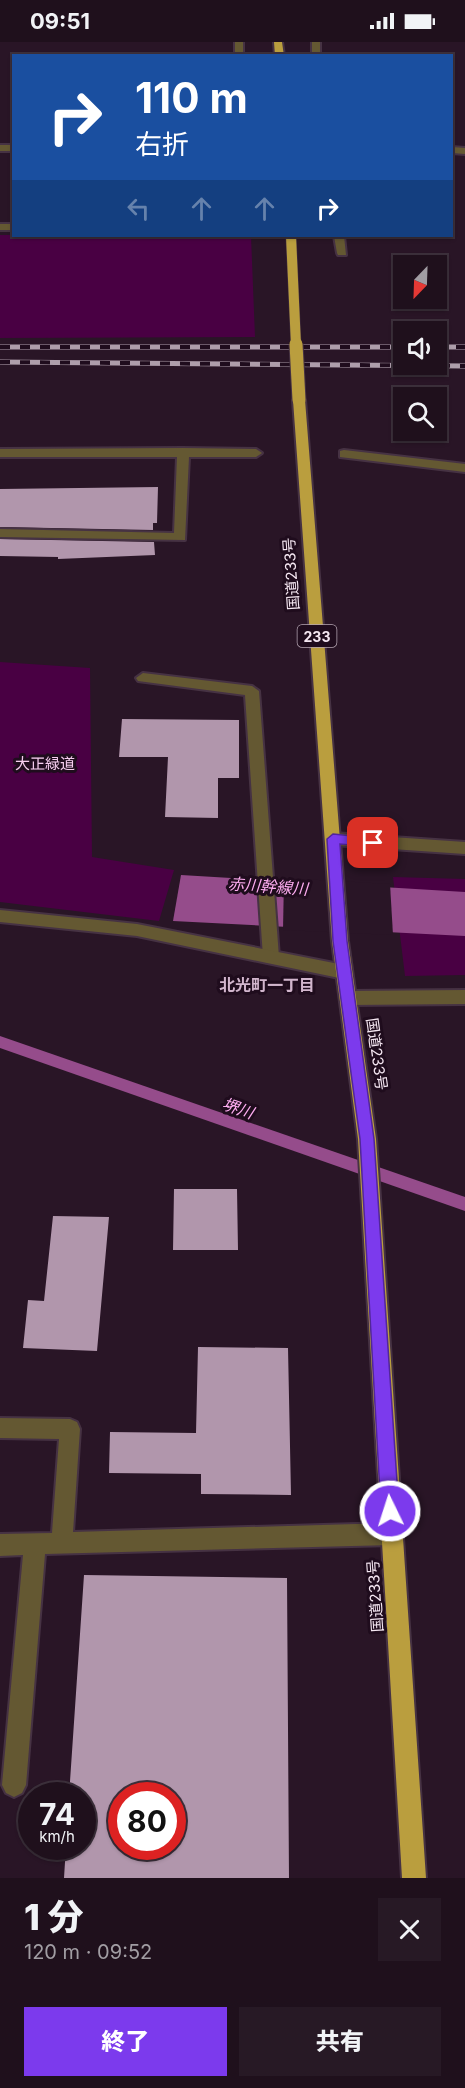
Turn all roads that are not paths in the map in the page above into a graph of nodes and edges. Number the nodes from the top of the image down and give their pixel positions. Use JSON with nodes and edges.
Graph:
{"nodes":[{"id":1,"x":291,"y":237,"type":"edge"},
{"id":2,"x":339,"y":237,"type":"edge"},
{"id":3,"x":342,"y":253,"type":"dead end"},
{"id":4,"x":183,"y":452,"type":"junction"},
{"id":5,"x":0,"y":453,"type":"edge"},
{"id":6,"x":256,"y":453,"type":"dead end"},
{"id":7,"x":344,"y":454,"type":"dead end"},
{"id":8,"x":465,"y":468,"type":"edge"},
{"id":9,"x":0,"y":533,"type":"edge"},
{"id":10,"x":143,"y":678,"type":"dead end"},
{"id":11,"x":333,"y":839,"type":"junction"},
{"id":12,"x":465,"y":848,"type":"edge"},
{"id":13,"x":0,"y":916,"type":"edge"},
{"id":14,"x":271,"y":957,"type":"junction"},
{"id":15,"x":344,"y":972,"type":"junction"},
{"id":16,"x":465,"y":997,"type":"edge"},
{"id":17,"x":348,"y":998,"type":"junction"},
{"id":18,"x":0,"y":1428,"type":"edge"},
{"id":19,"x":392,"y":1534,"type":"junction"},
{"id":20,"x":35,"y":1544,"type":"junction"},
{"id":21,"x":62,"y":1544,"type":"junction"},
{"id":22,"x":0,"y":1545,"type":"edge"},
{"id":23,"x":14,"y":1785,"type":"dead end"},
{"id":24,"x":414,"y":1878,"type":"edge"}],
"edges":[{"from":1,"to":11,"type":"highway","name":"国道233号","number":"233","bridge":true},
{"from":2,"to":3,"type":"street"},
{"from":4,"to":5,"type":"street"},
{"from":4,"to":6,"type":"street"},
{"from":4,"to":9,"type":"street"},
{"from":7,"to":8,"type":"street"},
{"from":10,"to":14,"type":"street"},
{"from":11,"to":12,"type":"street"},
{"from":11,"to":15,"type":"highway","name":"国道233号","number":"233"},
{"from":13,"to":14,"type":"street"},
{"from":14,"to":15,"type":"street"},
{"from":15,"to":17,"type":"highway","name":"国道233号","number":"233"},
{"from":16,"to":17,"type":"street"},
{"from":17,"to":19,"type":"highway","name":"国道233号","number":"233"},
{"from":18,"to":21,"type":"street"},
{"from":19,"to":21,"type":"street"},
{"from":19,"to":24,"type":"highway","name":"国道233号","number":"233"},
{"from":20,"to":21,"type":"street"},
{"from":20,"to":22,"type":"street"},
{"from":20,"to":23,"type":"street"}]}
